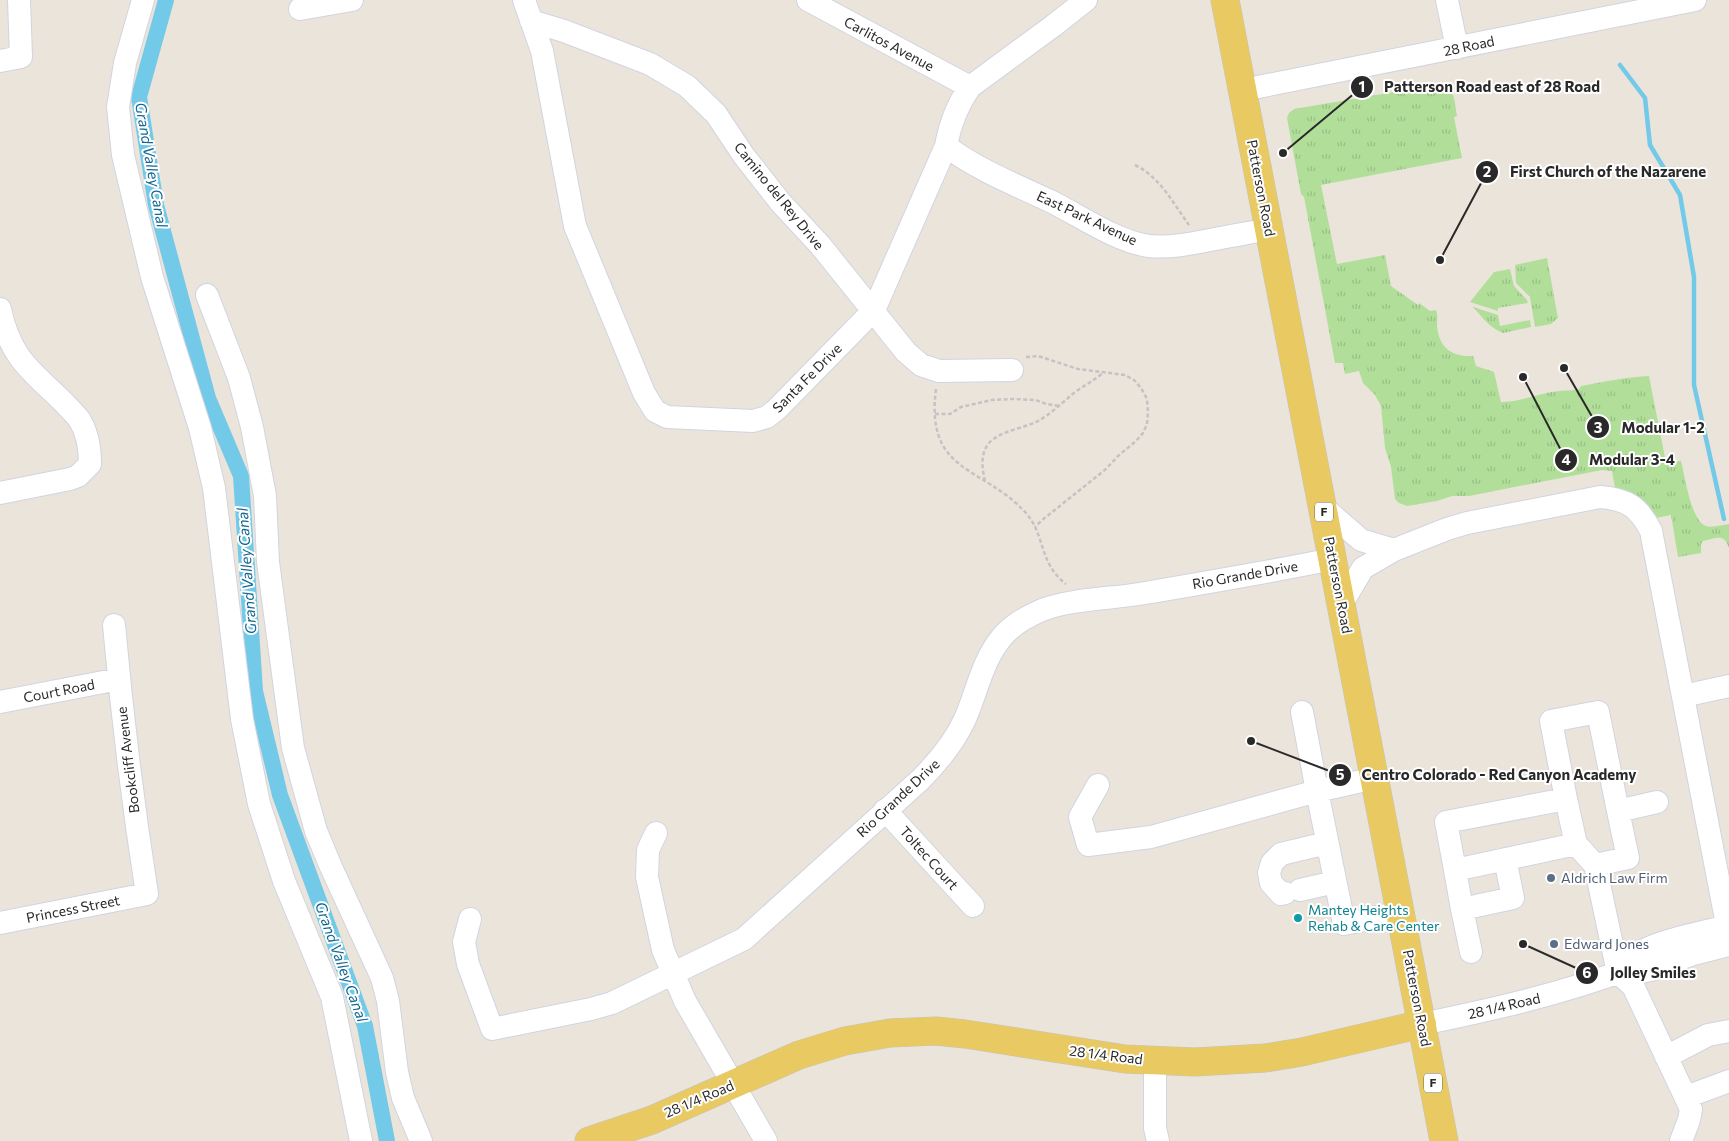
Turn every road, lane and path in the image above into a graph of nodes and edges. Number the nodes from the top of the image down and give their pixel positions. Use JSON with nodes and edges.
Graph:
{"nodes":[{"id":1,"x":19,"y":0,"type":"edge"},
{"id":2,"x":143,"y":0,"type":"edge"},
{"id":3,"x":352,"y":0,"type":"edge"},
{"id":4,"x":808,"y":0,"type":"edge"},
{"id":5,"x":1086,"y":0,"type":"edge"},
{"id":6,"x":1225,"y":0,"type":"edge"},
{"id":7,"x":1447,"y":0,"type":"edge"},
{"id":8,"x":1696,"y":0,"type":"edge"},
{"id":9,"x":300,"y":9,"type":"dead end"},
{"id":10,"x":528,"y":10,"type":"edge"},
{"id":11,"x":1457,"y":48,"type":"junction"},
{"id":12,"x":10,"y":59,"type":"edge"},
{"id":13,"x":970,"y":87,"type":"junction"},
{"id":14,"x":1243,"y":90,"type":"junction"},
{"id":15,"x":946,"y":146,"type":"junction"},
{"id":16,"x":1135,"y":165,"type":"dead end"},
{"id":17,"x":1269,"y":229,"type":"junction"},
{"id":18,"x":1197,"y":242,"type":"junction"},
{"id":19,"x":207,"y":295,"type":"dead end"},
{"id":20,"x":874,"y":310,"type":"junction"},
{"id":21,"x":1,"y":321,"type":"edge"},
{"id":22,"x":1012,"y":370,"type":"joint"},
{"id":23,"x":939,"y":371,"type":"junction"},
{"id":24,"x":1104,"y":372,"type":"junction"},
{"id":25,"x":1059,"y":406,"type":"junction"},
{"id":26,"x":935,"y":414,"type":"junction"},
{"id":27,"x":985,"y":481,"type":"junction"},
{"id":28,"x":0,"y":493,"type":"edge"},
{"id":29,"x":1323,"y":507,"type":"junction"},
{"id":30,"x":1035,"y":527,"type":"junction"},
{"id":31,"x":1394,"y":550,"type":"junction"},
{"id":32,"x":1333,"y":559,"type":"junction"},
{"id":33,"x":1077,"y":602,"type":"junction"},
{"id":34,"x":1342,"y":603,"type":"junction"},
{"id":35,"x":114,"y":625,"type":"dead end"},
{"id":36,"x":119,"y":679,"type":"junction"},
{"id":37,"x":1729,"y":686,"type":"edge"},
{"id":38,"x":1683,"y":696,"type":"junction"},
{"id":39,"x":0,"y":702,"type":"edge"},
{"id":40,"x":1302,"y":712,"type":"dead end"},
{"id":41,"x":1375,"y":778,"type":"junction"},
{"id":42,"x":1098,"y":785,"type":"dead end"},
{"id":43,"x":1316,"y":791,"type":"junction"},
{"id":44,"x":1566,"y":798,"type":"junction"},
{"id":45,"x":1657,"y":802,"type":"dead end"},
{"id":46,"x":885,"y":810,"type":"junction"},
{"id":47,"x":1618,"y":811,"type":"junction"},
{"id":48,"x":656,"y":833,"type":"dead end"},
{"id":49,"x":1327,"y":842,"type":"junction"},
{"id":50,"x":1576,"y":844,"type":"junction"},
{"id":51,"x":1505,"y":859,"type":"junction"},
{"id":52,"x":1595,"y":866,"type":"junction"},
{"id":53,"x":1454,"y":870,"type":"junction"},
{"id":54,"x":1335,"y":882,"type":"junction"},
{"id":55,"x":147,"y":894,"type":"joint"},
{"id":56,"x":973,"y":906,"type":"dead end"},
{"id":57,"x":1462,"y":909,"type":"junction"},
{"id":58,"x":1401,"y":912,"type":"junction"},
{"id":59,"x":470,"y":919,"type":"dead end"},
{"id":60,"x":0,"y":923,"type":"edge"},
{"id":61,"x":1729,"y":933,"type":"edge"},
{"id":62,"x":1470,"y":952,"type":"dead end"},
{"id":63,"x":1625,"y":970,"type":"junction"},
{"id":64,"x":673,"y":974,"type":"junction"},
{"id":65,"x":1422,"y":1024,"type":"junction"},
{"id":66,"x":1729,"y":1031,"type":"edge"},
{"id":67,"x":1666,"y":1056,"type":"junction"},
{"id":68,"x":1155,"y":1060,"type":"junction"},
{"id":69,"x":1729,"y":1081,"type":"edge"},
{"id":70,"x":734,"y":1084,"type":"junction"},
{"id":71,"x":1686,"y":1097,"type":"junction"},
{"id":72,"x":361,"y":1141,"type":"edge"},
{"id":73,"x":421,"y":1141,"type":"edge"},
{"id":74,"x":589,"y":1141,"type":"edge"},
{"id":75,"x":766,"y":1141,"type":"edge"},
{"id":76,"x":1158,"y":1141,"type":"edge"},
{"id":77,"x":1444,"y":1141,"type":"edge"},
{"id":78,"x":1681,"y":1141,"type":"edge"}],
"edges":[{"from":1,"to":12,"type":"street"},
{"from":2,"to":72,"type":"street"},
{"from":3,"to":9,"type":"street"},
{"from":4,"to":13,"type":"street","name":"Carlitos Avenue"},
{"from":5,"to":13,"type":"street","name":"Santa Fe Drive"},
{"from":6,"to":14,"type":"main road","name":"Patterson Road","number":"F"},
{"from":7,"to":11,"type":"street"},
{"from":8,"to":11,"type":"street","name":"28 Road"},
{"from":10,"to":20,"type":"street","name":"Camino del Rey Drive"},
{"from":10,"to":20,"type":"street","name":"Santa Fe Drive"},
{"from":11,"to":14,"type":"street","name":"28 Road"},
{"from":13,"to":15,"type":"street","name":"Santa Fe Drive"},
{"from":14,"to":17,"type":"main road","name":"Patterson Road","number":"F"},
{"from":15,"to":18,"type":"street","name":"East Park Avenue"},
{"from":15,"to":20,"type":"street","name":"Santa Fe Drive"},
{"from":16,"to":18,"type":"path"},
{"from":17,"to":18,"type":"street","name":"East Park Avenue"},
{"from":17,"to":29,"type":"main road","name":"Patterson Road","number":"F"},
{"from":19,"to":73,"type":"street"},
{"from":20,"to":23,"type":"street","name":"Camino del Rey Drive"},
{"from":21,"to":28,"type":"street"},
{"from":22,"to":23,"type":"street","name":"Camino del Rey Drive"},
{"from":22,"to":24,"type":"path"},
{"from":23,"to":26,"type":"path"},
{"from":24,"to":25,"type":"path"},
{"from":24,"to":30,"type":"path"},
{"from":25,"to":26,"type":"path"},
{"from":25,"to":27,"type":"path"},
{"from":26,"to":27,"type":"path"},
{"from":27,"to":30,"type":"path"},
{"from":29,"to":31,"type":"street"},
{"from":29,"to":32,"type":"main road","name":"Patterson Road","number":"F"},
{"from":30,"to":33,"type":"path"},
{"from":31,"to":34,"type":"street"},
{"from":31,"to":38,"type":"street"},
{"from":32,"to":33,"type":"street","name":"Rio Grande Drive"},
{"from":32,"to":34,"type":"main road","name":"Patterson Road","number":"F"},
{"from":33,"to":46,"type":"street","name":"Rio Grande Drive"},
{"from":34,"to":41,"type":"main road","name":"Patterson Road","number":"F"},
{"from":35,"to":36,"type":"street","name":"Bookcliff Avenue"},
{"from":36,"to":39,"type":"street","name":"Court Road"},
{"from":36,"to":55,"type":"street","name":"Bookcliff Avenue"},
{"from":37,"to":38,"type":"street"},
{"from":38,"to":61,"type":"street"},
{"from":40,"to":43,"type":"street"},
{"from":41,"to":43,"type":"street"},
{"from":41,"to":58,"type":"main road","name":"Patterson Road","number":"F"},
{"from":42,"to":43,"type":"street"},
{"from":43,"to":49,"type":"street"},
{"from":44,"to":47,"type":"street"},
{"from":44,"to":50,"type":"street"},
{"from":44,"to":53,"type":"street"},
{"from":45,"to":47,"type":"street"},
{"from":46,"to":56,"type":"street","name":"Toltec Court"},
{"from":46,"to":64,"type":"street","name":"Rio Grande Drive"},
{"from":47,"to":52,"type":"street"},
{"from":48,"to":64,"type":"street"},
{"from":49,"to":54,"type":"street"},
{"from":49,"to":54,"type":"street"},
{"from":50,"to":51,"type":"street"},
{"from":50,"to":52,"type":"street"},
{"from":51,"to":53,"type":"street"},
{"from":51,"to":57,"type":"street"},
{"from":52,"to":63,"type":"street"},
{"from":53,"to":57,"type":"street"},
{"from":54,"to":58,"type":"street"},
{"from":55,"to":60,"type":"street","name":"Princess Street"},
{"from":57,"to":62,"type":"street"},
{"from":58,"to":65,"type":"main road","name":"Patterson Road","number":"F"},
{"from":59,"to":64,"type":"street","name":"Rio Grande Drive"},
{"from":61,"to":63,"type":"street","name":"28 1/4 Road"},
{"from":63,"to":65,"type":"street","name":"28 1/4 Road"},
{"from":63,"to":67,"type":"street"},
{"from":64,"to":70,"type":"street"},
{"from":65,"to":68,"type":"main road","name":"28 1/4 Road"},
{"from":65,"to":77,"type":"main road","name":"Patterson Road","number":"F"},
{"from":66,"to":67,"type":"street"},
{"from":67,"to":71,"type":"street"},
{"from":68,"to":70,"type":"main road","name":"28 1/4 Road"},
{"from":68,"to":76,"type":"street"},
{"from":69,"to":71,"type":"street"},
{"from":70,"to":74,"type":"main road","name":"28 1/4 Road"},
{"from":70,"to":75,"type":"street"},
{"from":71,"to":78,"type":"street"}]}
